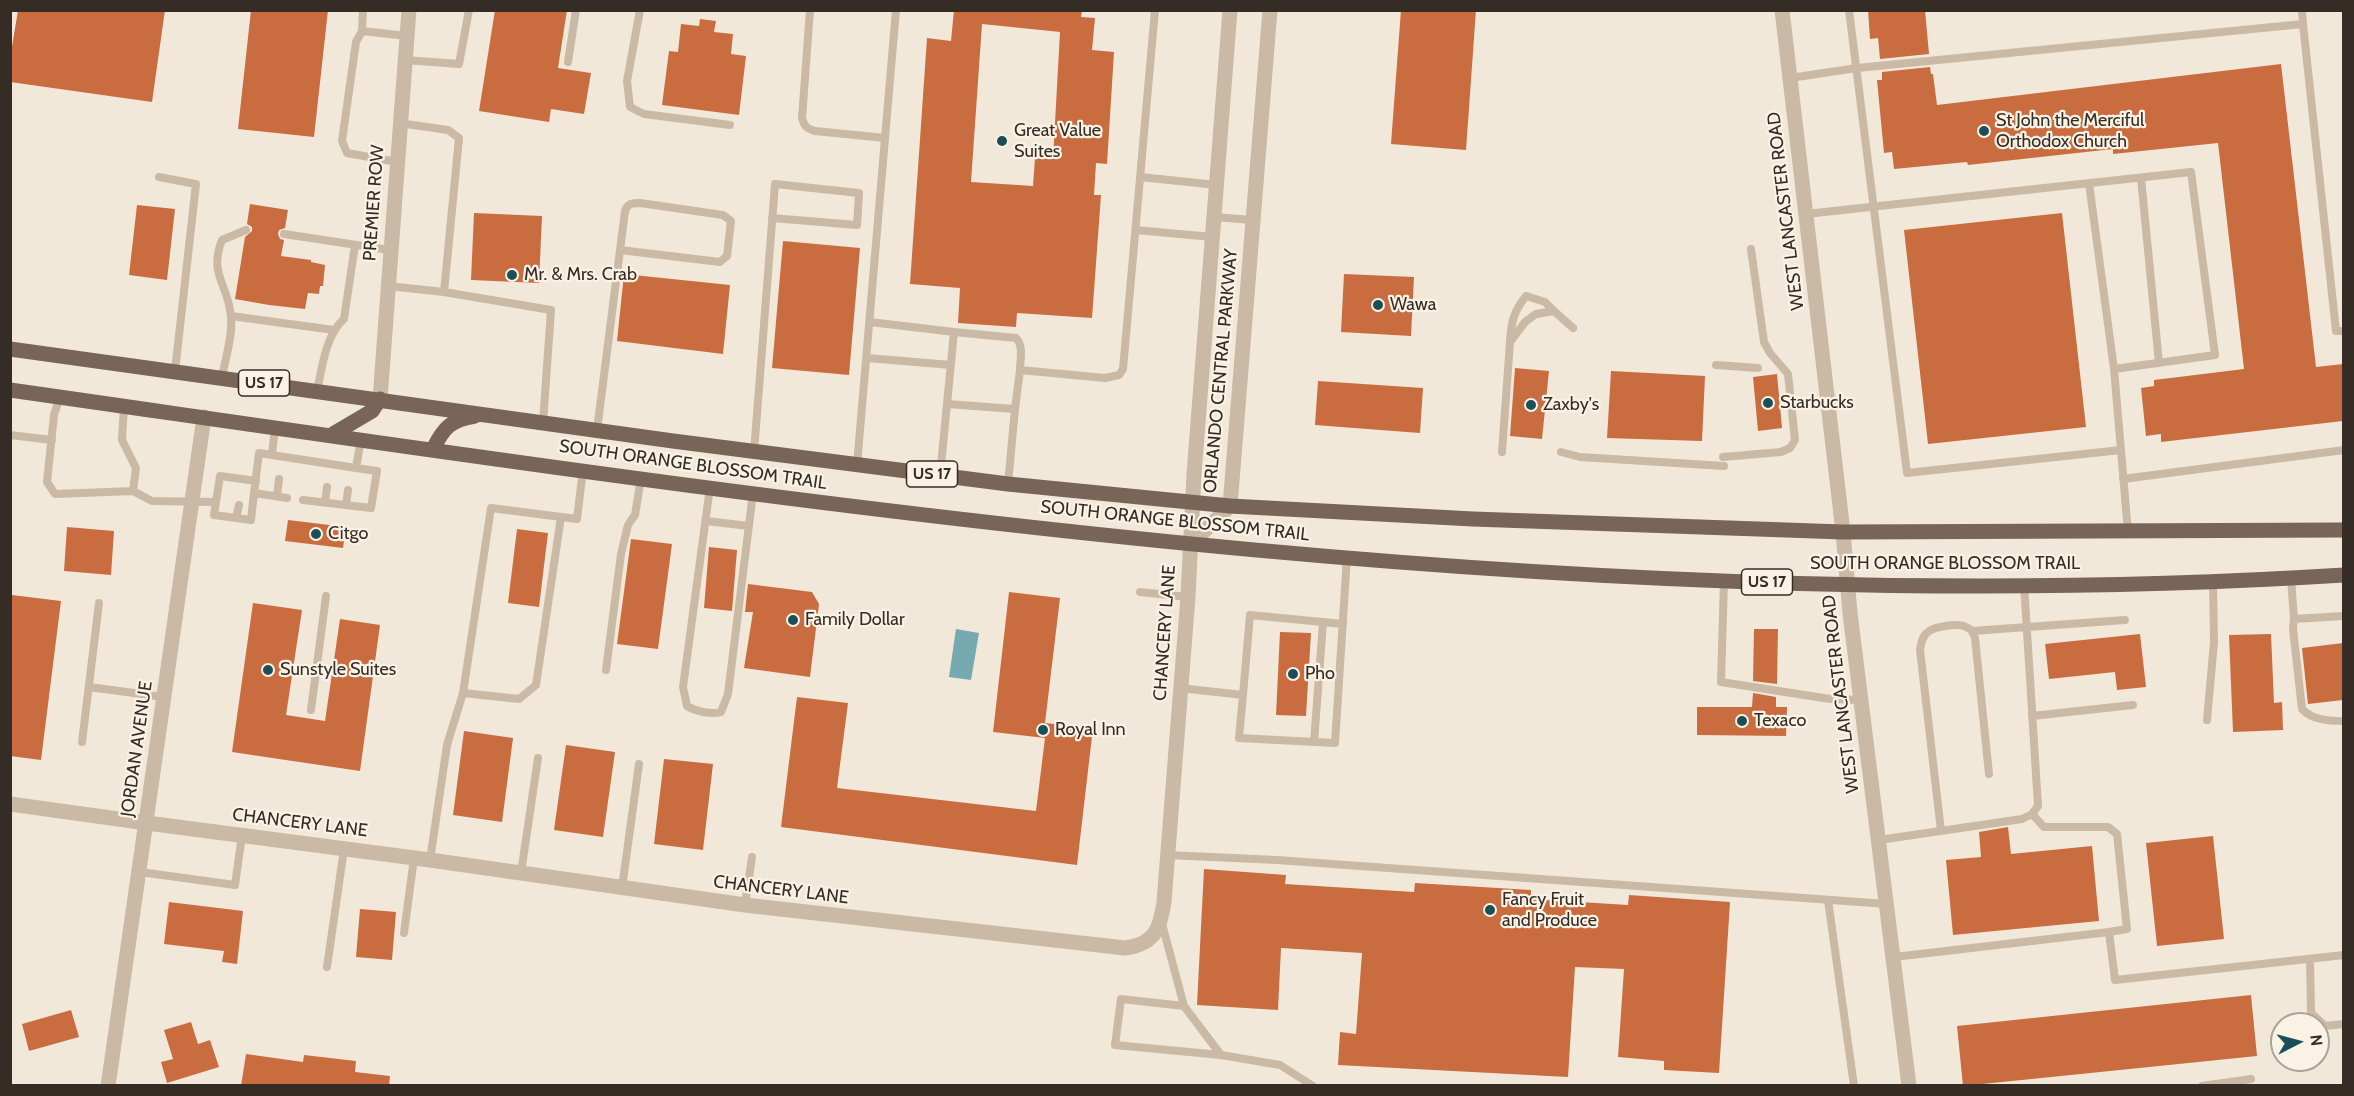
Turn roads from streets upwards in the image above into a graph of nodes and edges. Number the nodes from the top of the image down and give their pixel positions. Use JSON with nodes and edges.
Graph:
{"nodes":[{"id":1,"x":409,"y":10,"type":"edge"},
{"id":2,"x":1230,"y":10,"type":"edge"},
{"id":3,"x":1270,"y":10,"type":"edge"},
{"id":4,"x":1782,"y":10,"type":"edge"},
{"id":5,"x":10,"y":349,"type":"edge"},
{"id":6,"x":10,"y":390,"type":"edge"},
{"id":7,"x":380,"y":399,"type":"junction"},
{"id":8,"x":484,"y":414,"type":"junction"},
{"id":9,"x":204,"y":417,"type":"junction"},
{"id":10,"x":333,"y":434,"type":"junction"},
{"id":11,"x":433,"y":449,"type":"junction"},
{"id":12,"x":1192,"y":502,"type":"junction"},
{"id":13,"x":1230,"y":506,"type":"junction"},
{"id":14,"x":2343,"y":530,"type":"edge"},
{"id":15,"x":1843,"y":532,"type":"junction"},
{"id":16,"x":1191,"y":544,"type":"junction"},
{"id":17,"x":2343,"y":575,"type":"edge"},
{"id":18,"x":1848,"y":583,"type":"junction"},
{"id":19,"x":10,"y":804,"type":"edge"},
{"id":20,"x":147,"y":823,"type":"junction"},
{"id":21,"x":108,"y":1086,"type":"edge"},
{"id":22,"x":1909,"y":1086,"type":"edge"}],
"edges":[{"from":1,"to":7,"type":"street","name":"PREMIER ROW"},
{"from":2,"to":12,"type":"street","name":"ORLANDO CENTRAL PARKWAY"},
{"from":3,"to":13,"type":"street","name":"ORLANDO CENTRAL PARKWAY"},
{"from":4,"to":15,"type":"street","name":"WEST LANCASTER ROAD"},
{"from":5,"to":7,"type":"main road","name":"SOUTH ORANGE BLOSSOM TRAIL","number":"US 17"},
{"from":6,"to":9,"type":"main road","name":"SOUTH ORANGE BLOSSOM TRAIL","number":"US 17"},
{"from":7,"to":8,"type":"main road","name":"SOUTH ORANGE BLOSSOM TRAIL","number":"US 17"},
{"from":7,"to":10,"type":"main road"},
{"from":8,"to":11,"type":"main road"},
{"from":8,"to":12,"type":"main road","name":"SOUTH ORANGE BLOSSOM TRAIL","number":"US 17"},
{"from":9,"to":10,"type":"main road","name":"SOUTH ORANGE BLOSSOM TRAIL","number":"US 17"},
{"from":9,"to":20,"type":"street","name":"JORDAN AVENUE"},
{"from":10,"to":11,"type":"main road","name":"SOUTH ORANGE BLOSSOM TRAIL","number":"US 17"},
{"from":11,"to":16,"type":"main road","name":"SOUTH ORANGE BLOSSOM TRAIL","number":"US 17"},
{"from":12,"to":13,"type":"main road","name":"SOUTH ORANGE BLOSSOM TRAIL","number":"US 17"},
{"from":12,"to":16,"type":"street","name":"ORLANDO CENTRAL PARKWAY"},
{"from":13,"to":15,"type":"main road","name":"SOUTH ORANGE BLOSSOM TRAIL","number":"US 17"},
{"from":13,"to":16,"type":"street","name":"ORLANDO CENTRAL PARKWAY"},
{"from":14,"to":15,"type":"main road","name":"SOUTH ORANGE BLOSSOM TRAIL","number":"US 17"},
{"from":15,"to":18,"type":"street","name":"WEST LANCASTER ROAD"},
{"from":16,"to":18,"type":"main road","name":"SOUTH ORANGE BLOSSOM TRAIL","number":"US 17"},
{"from":16,"to":20,"type":"street","name":"CHANCERY LANE"},
{"from":17,"to":18,"type":"main road","name":"SOUTH ORANGE BLOSSOM TRAIL","number":"US 17"},
{"from":18,"to":22,"type":"street","name":"WEST LANCASTER ROAD"},
{"from":19,"to":20,"type":"street","name":"CHANCERY LANE"},
{"from":20,"to":21,"type":"street","name":"JORDAN AVENUE"}]}
